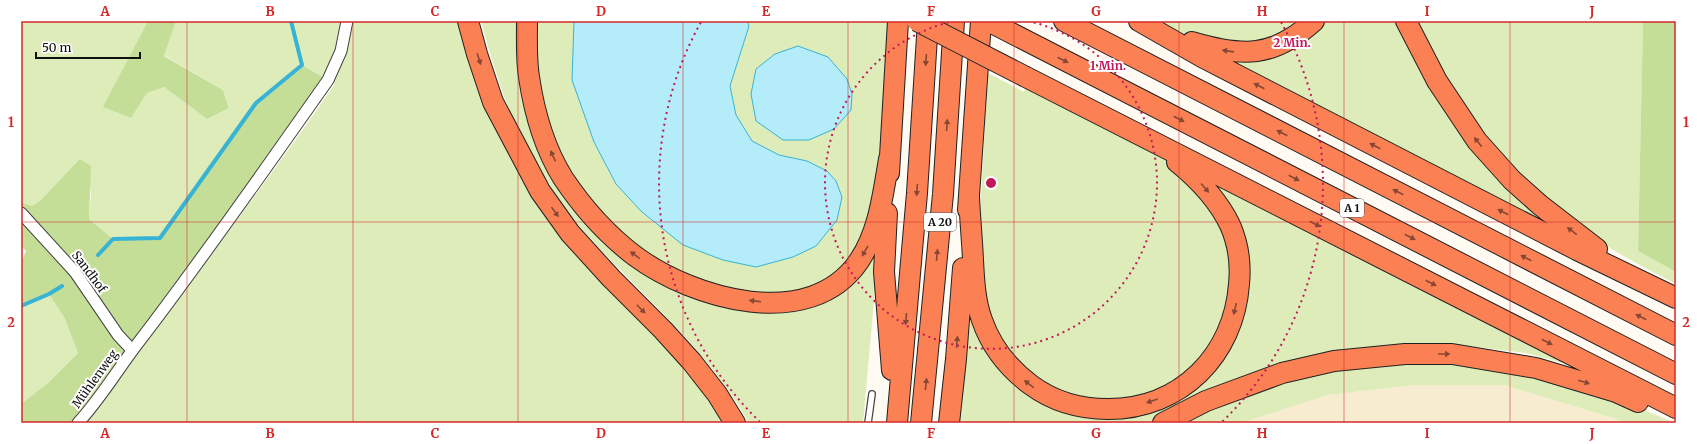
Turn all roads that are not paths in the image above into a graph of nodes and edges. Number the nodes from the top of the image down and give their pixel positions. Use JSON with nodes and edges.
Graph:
{"nodes":[{"id":1,"x":347,"y":21,"type":"edge"},
{"id":2,"x":468,"y":21,"type":"edge"},
{"id":3,"x":527,"y":21,"type":"edge"},
{"id":4,"x":898,"y":21,"type":"edge"},
{"id":5,"x":917,"y":21,"type":"edge"},
{"id":6,"x":928,"y":21,"type":"edge"},
{"id":7,"x":954,"y":21,"type":"edge"},
{"id":8,"x":981,"y":21,"type":"edge"},
{"id":9,"x":988,"y":21,"type":"edge"},
{"id":10,"x":1064,"y":21,"type":"edge"},
{"id":11,"x":1139,"y":21,"type":"edge"},
{"id":12,"x":1314,"y":21,"type":"edge"},
{"id":13,"x":1406,"y":21,"type":"edge"},
{"id":14,"x":1155,"y":144,"type":"junction"},
{"id":15,"x":889,"y":159,"type":"junction"},
{"id":16,"x":969,"y":196,"type":"junction"},
{"id":17,"x":21,"y":213,"type":"edge"},
{"id":18,"x":1650,"y":285,"type":"junction"},
{"id":19,"x":1676,"y":298,"type":"edge"},
{"id":20,"x":1676,"y":335,"type":"edge"},
{"id":21,"x":132,"y":350,"type":"junction"},
{"id":22,"x":1676,"y":374,"type":"edge"},
{"id":23,"x":872,"y":394,"type":"dead end"},
{"id":24,"x":1676,"y":408,"type":"edge"},
{"id":25,"x":1676,"y":418,"type":"edge"},
{"id":26,"x":897,"y":422,"type":"edge"},
{"id":27,"x":78,"y":423,"type":"edge"},
{"id":28,"x":735,"y":423,"type":"edge"},
{"id":29,"x":868,"y":423,"type":"edge"},
{"id":30,"x":921,"y":423,"type":"edge"},
{"id":31,"x":949,"y":423,"type":"edge"},
{"id":32,"x":1163,"y":423,"type":"edge"}],
"edges":[{"from":1,"to":21,"type":"street","name":"Mühlenweg"},
{"from":2,"to":28,"type":"highway","one_way":true},
{"from":15,"to":3,"type":"highway","one_way":true},
{"from":4,"to":15,"type":"highway"},
{"from":5,"to":14,"type":"highway","bridge":true},
{"from":6,"to":26,"type":"highway","number":"A 20","one_way":true},
{"from":30,"to":7,"type":"highway","number":"A 20","one_way":true},
{"from":8,"to":16,"type":"highway"},
{"from":9,"to":22,"type":"highway","number":"A 1","one_way":true},
{"from":20,"to":10,"type":"highway","one_way":true},
{"from":12,"to":11,"type":"highway","one_way":true},
{"from":18,"to":11,"type":"highway","one_way":true},
{"from":18,"to":13,"type":"highway","one_way":true},
{"from":14,"to":16,"type":"highway","one_way":true},
{"from":14,"to":24,"type":"highway","one_way":true},
{"from":15,"to":26,"type":"highway"},
{"from":31,"to":16,"type":"highway","one_way":true},
{"from":17,"to":21,"type":"street","name":"Sandhof"},
{"from":18,"to":19,"type":"highway"},
{"from":21,"to":27,"type":"street","name":"Mühlenweg"},
{"from":23,"to":29,"type":"lane"},
{"from":32,"to":25,"type":"highway","one_way":true}]}
